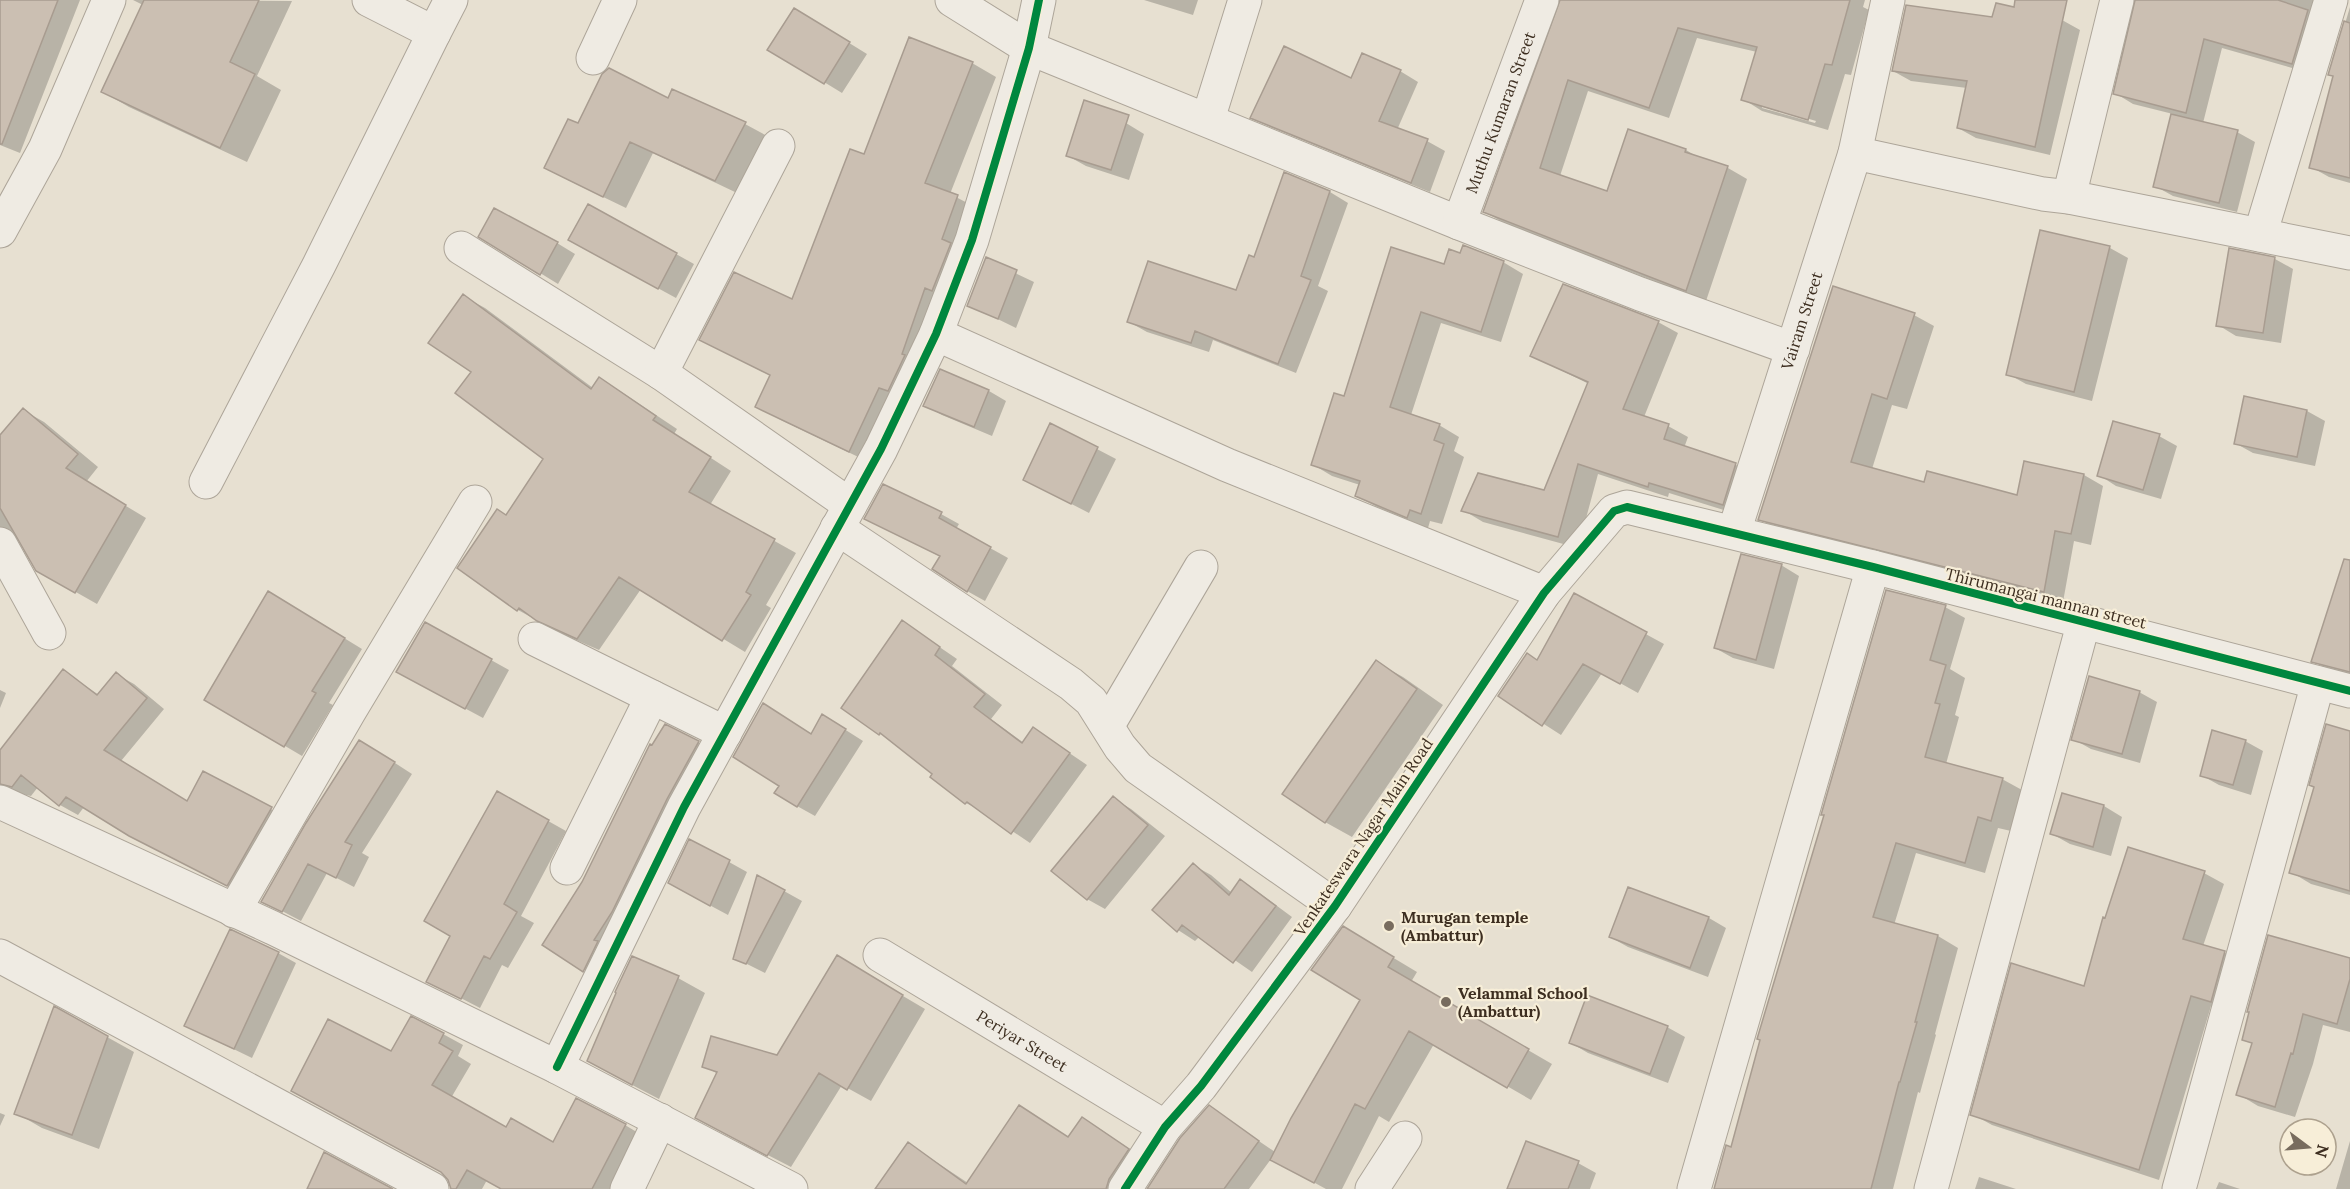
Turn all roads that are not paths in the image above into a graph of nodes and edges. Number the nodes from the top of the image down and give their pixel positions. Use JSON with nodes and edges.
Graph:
{"nodes":[{"id":1,"x":109,"y":0,"type":"edge"},
{"id":2,"x":369,"y":0,"type":"edge"},
{"id":3,"x":451,"y":0,"type":"edge"},
{"id":4,"x":620,"y":0,"type":"edge"},
{"id":5,"x":951,"y":0,"type":"edge"},
{"id":6,"x":1039,"y":0,"type":"edge"},
{"id":7,"x":1245,"y":0,"type":"edge"},
{"id":8,"x":1542,"y":0,"type":"edge"},
{"id":9,"x":1888,"y":0,"type":"edge"},
{"id":10,"x":2117,"y":0,"type":"edge"},
{"id":11,"x":2331,"y":0,"type":"edge"},
{"id":12,"x":435,"y":33,"type":"junction"},
{"id":13,"x":1029,"y":48,"type":"junction"},
{"id":14,"x":593,"y":58,"type":"dead end"},
{"id":15,"x":1208,"y":119,"type":"junction"},
{"id":16,"x":778,"y":146,"type":"dead end"},
{"id":17,"x":1855,"y":153,"type":"junction"},
{"id":18,"x":2069,"y":197,"type":"junction"},
{"id":19,"x":1460,"y":223,"type":"junction"},
{"id":20,"x":0,"y":231,"type":"edge"},
{"id":21,"x":2260,"y":235,"type":"junction"},
{"id":22,"x":461,"y":248,"type":"dead end"},
{"id":23,"x":2350,"y":253,"type":"edge"},
{"id":24,"x":936,"y":334,"type":"junction"},
{"id":25,"x":1793,"y":349,"type":"junction"},
{"id":26,"x":662,"y":373,"type":"junction"},
{"id":27,"x":206,"y":482,"type":"dead end"},
{"id":28,"x":476,"y":502,"type":"dead end"},
{"id":29,"x":844,"y":517,"type":"junction"},
{"id":30,"x":1734,"y":532,"type":"junction"},
{"id":31,"x":0,"y":544,"type":"edge"},
{"id":32,"x":1201,"y":567,"type":"dead end"},
{"id":33,"x":1873,"y":567,"type":"junction"},
{"id":34,"x":1544,"y":593,"type":"junction"},
{"id":35,"x":2084,"y":621,"type":"junction"},
{"id":36,"x":49,"y":633,"type":"dead end"},
{"id":37,"x":535,"y":639,"type":"dead end"},
{"id":38,"x":2318,"y":683,"type":"junction"},
{"id":39,"x":2350,"y":691,"type":"edge"},
{"id":40,"x":652,"y":697,"type":"junction"},
{"id":41,"x":1108,"y":725,"type":"junction"},
{"id":42,"x":725,"y":733,"type":"junction"},
{"id":43,"x":0,"y":802,"type":"edge"},
{"id":44,"x":567,"y":868,"type":"dead end"},
{"id":45,"x":1335,"y":906,"type":"junction"},
{"id":46,"x":234,"y":911,"type":"junction"},
{"id":47,"x":0,"y":956,"type":"edge"},
{"id":48,"x":880,"y":956,"type":"dead end"},
{"id":49,"x":557,"y":1067,"type":"junction"},
{"id":50,"x":660,"y":1120,"type":"junction"},
{"id":51,"x":1165,"y":1127,"type":"junction"},
{"id":52,"x":1405,"y":1138,"type":"dead end"},
{"id":53,"x":432,"y":1189,"type":"edge"},
{"id":54,"x":627,"y":1189,"type":"edge"},
{"id":55,"x":791,"y":1189,"type":"edge"},
{"id":56,"x":1125,"y":1189,"type":"edge"},
{"id":57,"x":1372,"y":1189,"type":"edge"},
{"id":58,"x":1694,"y":1189,"type":"edge"},
{"id":59,"x":1931,"y":1189,"type":"edge"},
{"id":60,"x":2179,"y":1189,"type":"edge"}],
"edges":[{"from":1,"to":20,"type":"street"},
{"from":2,"to":12,"type":"street"},
{"from":3,"to":12,"type":"street"},
{"from":4,"to":14,"type":"street"},
{"from":5,"to":13,"type":"street"},
{"from":6,"to":13,"type":"street"},
{"from":7,"to":15,"type":"street"},
{"from":8,"to":19,"type":"street","name":"Muthu Kumaran Street"},
{"from":9,"to":17,"type":"street","name":"Vairam Street"},
{"from":10,"to":18,"type":"street"},
{"from":11,"to":21,"type":"street"},
{"from":12,"to":27,"type":"street"},
{"from":13,"to":15,"type":"street"},
{"from":13,"to":24,"type":"street"},
{"from":15,"to":19,"type":"street"},
{"from":16,"to":26,"type":"street"},
{"from":17,"to":18,"type":"street"},
{"from":17,"to":25,"type":"street","name":"Vairam Street"},
{"from":18,"to":21,"type":"street"},
{"from":19,"to":25,"type":"street"},
{"from":21,"to":23,"type":"street"},
{"from":22,"to":26,"type":"street"},
{"from":24,"to":29,"type":"street"},
{"from":24,"to":34,"type":"street"},
{"from":25,"to":30,"type":"street","name":"Vairam Street"},
{"from":26,"to":29,"type":"street"},
{"from":28,"to":46,"type":"street"},
{"from":29,"to":41,"type":"street"},
{"from":29,"to":42,"type":"street"},
{"from":30,"to":33,"type":"street","name":"Thirumangai mannan street"},
{"from":30,"to":34,"type":"street","name":"Venkateswara Nagar Main Road"},
{"from":31,"to":36,"type":"street"},
{"from":32,"to":41,"type":"street"},
{"from":33,"to":35,"type":"street","name":"Thirumangai mannan street"},
{"from":33,"to":58,"type":"street"},
{"from":34,"to":45,"type":"street","name":"Venkateswara Nagar Main Road"},
{"from":35,"to":38,"type":"street","name":"Thirumangai mannan street"},
{"from":35,"to":59,"type":"street"},
{"from":37,"to":40,"type":"street"},
{"from":38,"to":39,"type":"street","name":"Thirumangai mannan street"},
{"from":38,"to":60,"type":"street"},
{"from":40,"to":42,"type":"street"},
{"from":40,"to":44,"type":"street"},
{"from":41,"to":45,"type":"street"},
{"from":42,"to":49,"type":"street"},
{"from":43,"to":46,"type":"street"},
{"from":45,"to":51,"type":"street","name":"Venkateswara Nagar Main Road"},
{"from":46,"to":49,"type":"street"},
{"from":47,"to":53,"type":"street"},
{"from":48,"to":51,"type":"street","name":"Periyar Street"},
{"from":49,"to":50,"type":"street"},
{"from":50,"to":54,"type":"street"},
{"from":50,"to":55,"type":"street"},
{"from":51,"to":56,"type":"street","name":"Venkateswara Nagar Main Road"},
{"from":52,"to":57,"type":"street"}]}
